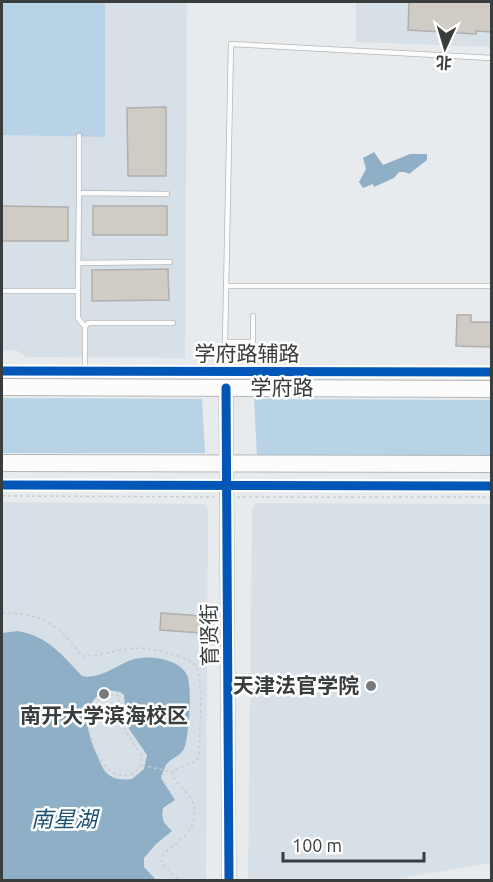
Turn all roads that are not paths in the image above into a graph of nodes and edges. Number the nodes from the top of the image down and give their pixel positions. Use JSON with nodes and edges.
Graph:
{"nodes":[{"id":1,"x":492,"y":58,"type":"edge"},
{"id":2,"x":79,"y":136,"type":"dead end"},
{"id":3,"x":79,"y":193,"type":"junction"},
{"id":4,"x":167,"y":194,"type":"dead end"},
{"id":5,"x":170,"y":262,"type":"dead end"},
{"id":6,"x":78,"y":263,"type":"junction"},
{"id":7,"x":227,"y":286,"type":"junction"},
{"id":8,"x":492,"y":286,"type":"edge"},
{"id":9,"x":2,"y":291,"type":"edge"},
{"id":10,"x":78,"y":291,"type":"junction"},
{"id":11,"x":253,"y":316,"type":"dead end"},
{"id":12,"x":173,"y":323,"type":"dead end"},
{"id":13,"x":85,"y":327,"type":"junction"},
{"id":14,"x":2,"y":370,"type":"edge"},
{"id":15,"x":85,"y":371,"type":"junction"},
{"id":16,"x":492,"y":372,"type":"edge"},
{"id":17,"x":2,"y":387,"type":"edge"},
{"id":18,"x":226,"y":388,"type":"junction"},
{"id":19,"x":492,"y":389,"type":"edge"},
{"id":20,"x":2,"y":463,"type":"edge"},
{"id":21,"x":227,"y":464,"type":"junction"},
{"id":22,"x":492,"y":464,"type":"edge"},
{"id":23,"x":2,"y":485,"type":"edge"},
{"id":24,"x":492,"y":486,"type":"edge"},
{"id":25,"x":227,"y":491,"type":"junction"},
{"id":26,"x":229,"y":880,"type":"edge"}],
"edges":[{"from":1,"to":7,"type":"lane"},
{"from":2,"to":3,"type":"lane"},
{"from":3,"to":4,"type":"lane"},
{"from":3,"to":6,"type":"lane"},
{"from":5,"to":6,"type":"lane"},
{"from":6,"to":10,"type":"lane"},
{"from":7,"to":8,"type":"lane"},
{"from":7,"to":11,"type":"lane"},
{"from":9,"to":10,"type":"lane"},
{"from":10,"to":13,"type":"lane"},
{"from":12,"to":13,"type":"lane"},
{"from":13,"to":15,"type":"lane"},
{"from":14,"to":15,"type":"street","name":"学府路辅路"},
{"from":15,"to":16,"type":"street","name":"学府路辅路"},
{"from":17,"to":18,"type":"highway","name":"学府路"},
{"from":18,"to":19,"type":"highway","name":"学府路"},
{"from":18,"to":21,"type":"street","name":"育贤街"},
{"from":20,"to":21,"type":"highway"},
{"from":21,"to":22,"type":"highway"},
{"from":21,"to":25,"type":"street","name":"育贤街"},
{"from":23,"to":25,"type":"street"},
{"from":24,"to":25,"type":"street"},
{"from":25,"to":26,"type":"street","name":"育贤街"}]}
